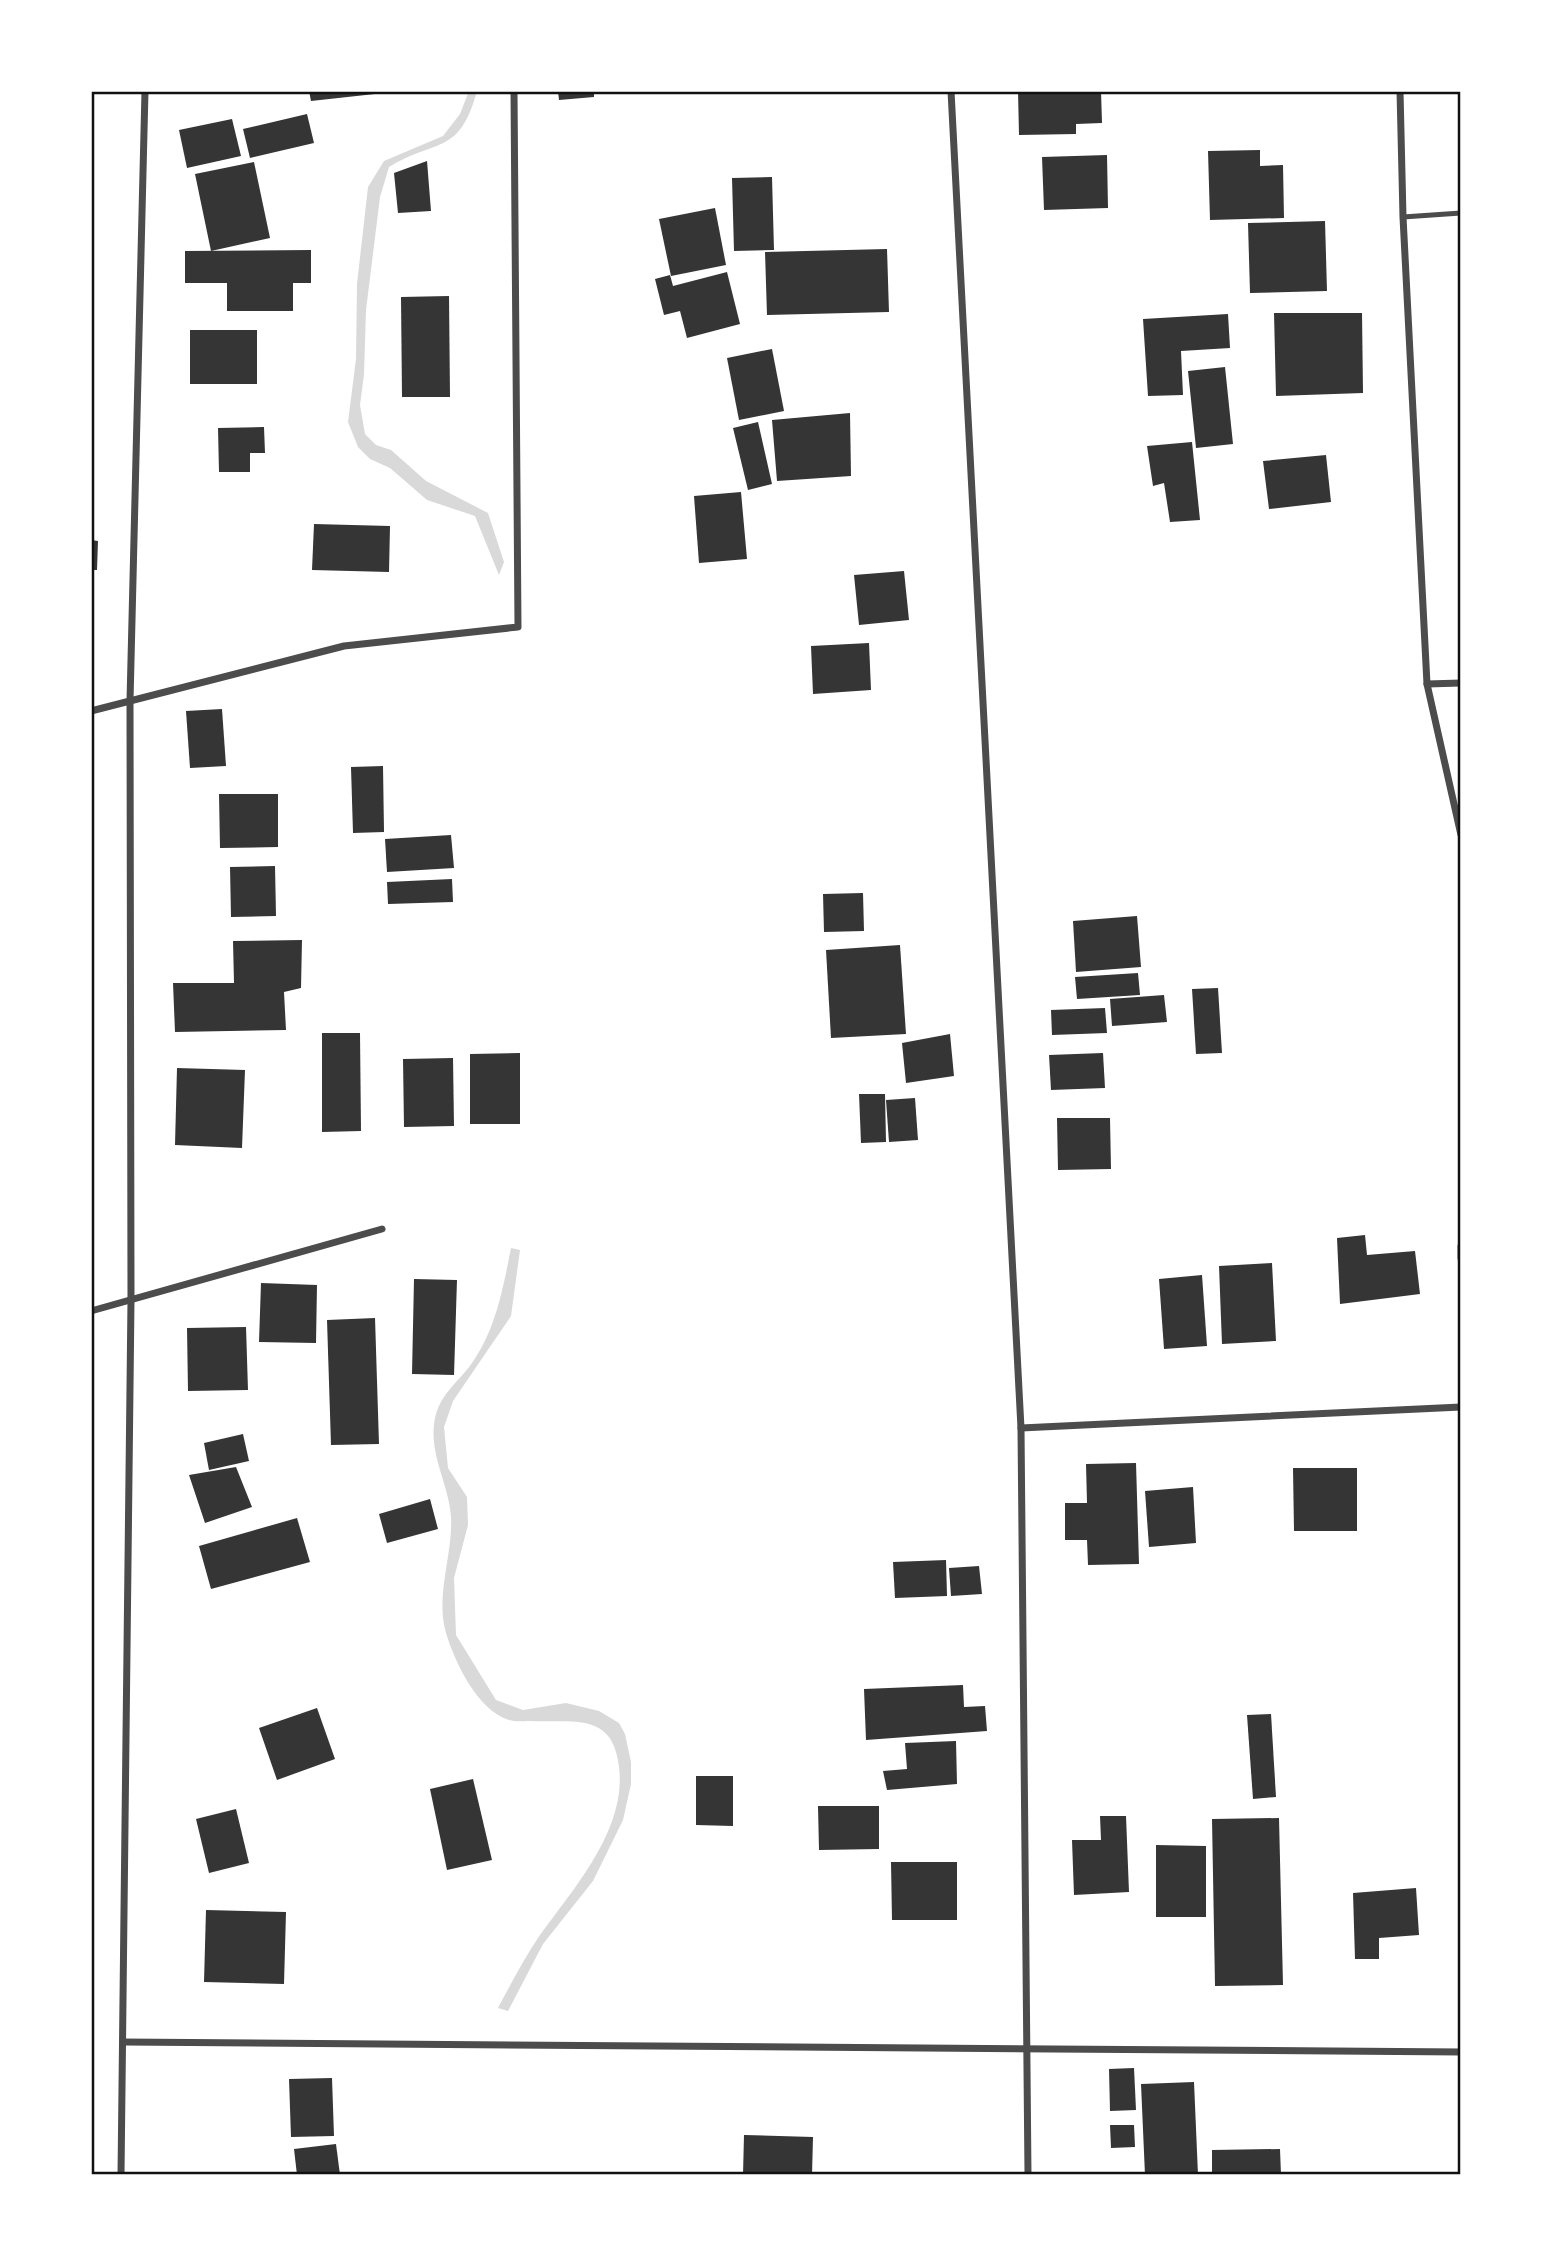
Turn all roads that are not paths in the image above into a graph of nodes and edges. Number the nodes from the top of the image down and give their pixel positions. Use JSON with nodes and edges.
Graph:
{"nodes":[{"id":1,"x":145,"y":91,"type":"edge"},
{"id":2,"x":514,"y":91,"type":"edge"},
{"id":3,"x":951,"y":91,"type":"edge"},
{"id":4,"x":1400,"y":91,"type":"edge"},
{"id":5,"x":1461,"y":213,"type":"edge"},
{"id":6,"x":1403,"y":217,"type":"junction"},
{"id":7,"x":1461,"y":683,"type":"edge"},
{"id":8,"x":1427,"y":684,"type":"junction"},
{"id":9,"x":130,"y":701,"type":"junction"},
{"id":10,"x":91,"y":711,"type":"edge"},
{"id":11,"x":1461,"y":835,"type":"edge"},
{"id":12,"x":382,"y":1229,"type":"dead end"},
{"id":13,"x":1461,"y":1246,"type":"edge"},
{"id":14,"x":1461,"y":1258,"type":"edge"},
{"id":15,"x":131,"y":1300,"type":"junction"},
{"id":16,"x":91,"y":1311,"type":"edge"},
{"id":17,"x":1461,"y":1407,"type":"edge"},
{"id":18,"x":1021,"y":1427,"type":"junction"},
{"id":19,"x":123,"y":2042,"type":"junction"},
{"id":20,"x":1027,"y":2051,"type":"junction"},
{"id":21,"x":1461,"y":2052,"type":"edge"},
{"id":22,"x":121,"y":2175,"type":"edge"},
{"id":23,"x":1028,"y":2175,"type":"edge"}],
"edges":[{"from":1,"to":9,"type":"street"},
{"from":2,"to":9,"type":"street"},
{"from":3,"to":18,"type":"street"},
{"from":4,"to":6,"type":"street"},
{"from":5,"to":6,"type":"lane"},
{"from":6,"to":8,"type":"street"},
{"from":7,"to":8,"type":"street"},
{"from":8,"to":11,"type":"street"},
{"from":9,"to":10,"type":"street"},
{"from":9,"to":15,"type":"street"},
{"from":12,"to":15,"type":"street"},
{"from":13,"to":14,"type":"street"},
{"from":15,"to":16,"type":"street"},
{"from":15,"to":19,"type":"street"},
{"from":17,"to":18,"type":"street"},
{"from":18,"to":20,"type":"street"},
{"from":19,"to":20,"type":"street"},
{"from":19,"to":22,"type":"street"},
{"from":20,"to":21,"type":"street"},
{"from":20,"to":23,"type":"street"}]}
